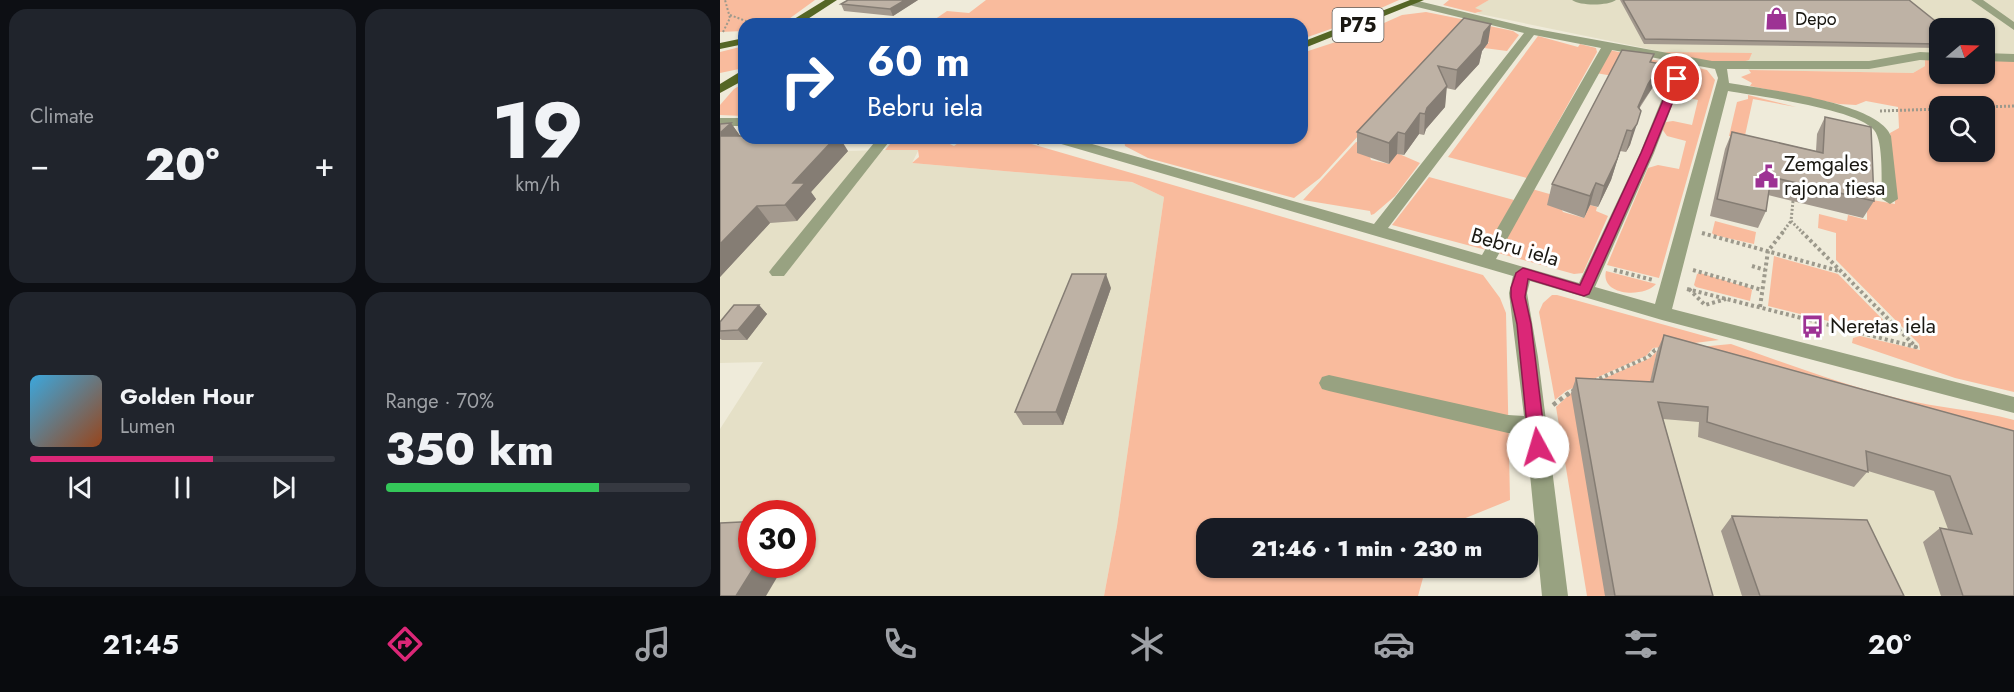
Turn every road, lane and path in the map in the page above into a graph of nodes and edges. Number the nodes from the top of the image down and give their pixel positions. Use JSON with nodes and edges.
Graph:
{"nodes":[{"id":1,"x":725,"y":0,"type":"edge"},
{"id":2,"x":1577,"y":0,"type":"edge"},
{"id":3,"x":1611,"y":0,"type":"edge"},
{"id":4,"x":1976,"y":0,"type":"edge"},
{"id":5,"x":831,"y":1,"type":"edge"},
{"id":6,"x":1416,"y":1,"type":"edge"},
{"id":7,"x":730,"y":15,"type":"junction"},
{"id":8,"x":738,"y":18,"type":"edge"},
{"id":9,"x":802,"y":18,"type":"edge"},
{"id":10,"x":811,"y":18,"type":"edge"},
{"id":11,"x":2014,"y":27,"type":"edge"},
{"id":12,"x":1531,"y":31,"type":"junction"},
{"id":13,"x":721,"y":41,"type":"edge"},
{"id":14,"x":738,"y":41,"type":"edge"},
{"id":15,"x":1308,"y":44,"type":"edge"},
{"id":16,"x":1608,"y":46,"type":"junction"},
{"id":17,"x":1929,"y":56,"type":"edge"},
{"id":18,"x":1995,"y":57,"type":"edge"},
{"id":19,"x":2014,"y":58,"type":"edge"},
{"id":20,"x":1684,"y":60,"type":"junction"},
{"id":21,"x":1720,"y":65,"type":"junction"},
{"id":22,"x":738,"y":77,"type":"edge"},
{"id":23,"x":738,"y":79,"type":"edge"},
{"id":24,"x":720,"y":80,"type":"edge"},
{"id":25,"x":1722,"y":86,"type":"junction"},
{"id":26,"x":720,"y":89,"type":"edge"},
{"id":27,"x":2014,"y":106,"type":"edge"},
{"id":28,"x":1995,"y":107,"type":"edge"},
{"id":29,"x":1929,"y":109,"type":"edge"},
{"id":30,"x":1853,"y":112,"type":"junction"},
{"id":31,"x":720,"y":122,"type":"edge"},
{"id":32,"x":738,"y":122,"type":"edge"},
{"id":33,"x":880,"y":144,"type":"edge"},
{"id":34,"x":1089,"y":144,"type":"edge"},
{"id":35,"x":1890,"y":199,"type":"dead end"},
{"id":36,"x":1793,"y":201,"type":"edge"},
{"id":37,"x":1791,"y":221,"type":"junction"},
{"id":38,"x":1378,"y":231,"type":"junction"},
{"id":39,"x":1701,"y":233,"type":"dead end"},
{"id":40,"x":1768,"y":251,"type":"junction"},
{"id":41,"x":1486,"y":262,"type":"junction"},
{"id":42,"x":1596,"y":265,"type":"junction"},
{"id":43,"x":1752,"y":266,"type":"dead end"},
{"id":44,"x":1693,"y":270,"type":"dead end"},
{"id":45,"x":1765,"y":270,"type":"junction"},
{"id":46,"x":1841,"y":271,"type":"junction"},
{"id":47,"x":778,"y":272,"type":"dead end"},
{"id":48,"x":1523,"y":273,"type":"junction"},
{"id":49,"x":1669,"y":284,"type":"junction"},
{"id":50,"x":1689,"y":289,"type":"junction"},
{"id":51,"x":1762,"y":290,"type":"junction"},
{"id":52,"x":1584,"y":291,"type":"junction"},
{"id":53,"x":1726,"y":299,"type":"junction"},
{"id":54,"x":1760,"y":307,"type":"junction"},
{"id":55,"x":1662,"y":313,"type":"junction"},
{"id":56,"x":1666,"y":348,"type":"edge"},
{"id":57,"x":1329,"y":383,"type":"dead end"},
{"id":58,"x":1588,"y":384,"type":"edge"},
{"id":59,"x":1578,"y":388,"type":"edge"},
{"id":60,"x":2014,"y":405,"type":"edge"},
{"id":61,"x":1535,"y":426,"type":"junction"},
{"id":62,"x":1555,"y":596,"type":"edge"}],
"edges":[{"from":1,"to":7,"type":"path"},
{"from":2,"to":3,"type":"street"},
{"from":4,"to":11,"type":"street"},
{"from":5,"to":9,"type":"main road"},
{"from":5,"to":10,"type":"main road"},
{"from":6,"to":12,"type":"street"},
{"from":6,"to":15,"type":"main road","number":"P75"},
{"from":7,"to":8,"type":"path"},
{"from":7,"to":13,"type":"path"},
{"from":12,"to":16,"type":"street"},
{"from":12,"to":38,"type":"street"},
{"from":13,"to":14,"type":"main road"},
{"from":16,"to":20,"type":"street"},
{"from":16,"to":41,"type":"street"},
{"from":17,"to":21,"type":"street"},
{"from":18,"to":19,"type":"street"},
{"from":20,"to":21,"type":"street"},
{"from":20,"to":42,"type":"street"},
{"from":21,"to":25,"type":"street"},
{"from":22,"to":24,"type":"main road"},
{"from":23,"to":26,"type":"main road"},
{"from":25,"to":30,"type":"street"},
{"from":25,"to":49,"type":"street"},
{"from":27,"to":28,"type":"path"},
{"from":29,"to":30,"type":"path"},
{"from":30,"to":35,"type":"street"},
{"from":31,"to":32,"type":"street"},
{"from":33,"to":47,"type":"street"},
{"from":34,"to":38,"type":"street","name":"Bebru iela"},
{"from":36,"to":37,"type":"path"},
{"from":37,"to":40,"type":"path"},
{"from":37,"to":46,"type":"path"},
{"from":38,"to":41,"type":"street","name":"Bebru iela"},
{"from":39,"to":40,"type":"path"},
{"from":40,"to":45,"type":"path"},
{"from":40,"to":46,"type":"path"},
{"from":41,"to":48,"type":"street","name":"Bebru iela"},
{"from":42,"to":49,"type":"path"},
{"from":42,"to":52,"type":"street"},
{"from":43,"to":45,"type":"path"},
{"from":44,"to":51,"type":"path"},
{"from":45,"to":51,"type":"path"},
{"from":46,"to":54,"type":"path"},
{"from":48,"to":52,"type":"street","name":"Bebru iela"},
{"from":48,"to":61,"type":"street"},
{"from":49,"to":50,"type":"path"},
{"from":49,"to":55,"type":"street"},
{"from":50,"to":53,"type":"path"},
{"from":50,"to":53,"type":"path"},
{"from":51,"to":54,"type":"path"},
{"from":52,"to":55,"type":"street","name":"Bebru iela"},
{"from":53,"to":54,"type":"path"},
{"from":55,"to":60,"type":"street","name":"Bebru iela"},
{"from":56,"to":58,"type":"path"},
{"from":57,"to":61,"type":"street"},
{"from":59,"to":61,"type":"path"},
{"from":61,"to":62,"type":"street"}]}
